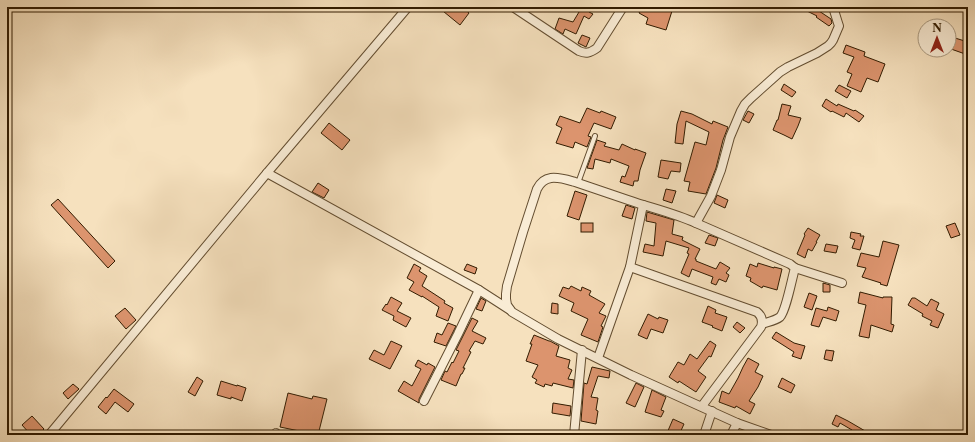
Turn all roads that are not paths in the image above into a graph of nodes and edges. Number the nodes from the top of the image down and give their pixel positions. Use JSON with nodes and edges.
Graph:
{"nodes":[{"id":1,"x":408,"y":7,"type":"edge"},
{"id":2,"x":623,"y":7,"type":"edge"},
{"id":3,"x":833,"y":7,"type":"edge"},
{"id":4,"x":516,"y":8,"type":"edge"},
{"id":5,"x":595,"y":136,"type":"dead end"},
{"id":6,"x":267,"y":173,"type":"junction"},
{"id":7,"x":578,"y":183,"type":"junction"},
{"id":8,"x":643,"y":204,"type":"junction"},
{"id":9,"x":696,"y":223,"type":"junction"},
{"id":10,"x":630,"y":267,"type":"junction"},
{"id":11,"x":795,"y":268,"type":"junction"},
{"id":12,"x":842,"y":283,"type":"dead end"},
{"id":13,"x":479,"y":290,"type":"junction"},
{"id":14,"x":512,"y":312,"type":"junction"},
{"id":15,"x":762,"y":324,"type":"junction"},
{"id":16,"x":582,"y":350,"type":"junction"},
{"id":17,"x":598,"y":358,"type":"junction"},
{"id":18,"x":424,"y":401,"type":"dead end"},
{"id":19,"x":702,"y":406,"type":"junction"},
{"id":20,"x":712,"y":411,"type":"junction"},
{"id":21,"x":737,"y":423,"type":"junction"},
{"id":22,"x":49,"y":435,"type":"edge"},
{"id":23,"x":574,"y":435,"type":"edge"},
{"id":24,"x":704,"y":435,"type":"edge"},
{"id":25,"x":731,"y":435,"type":"edge"},
{"id":26,"x":771,"y":435,"type":"edge"}],
"edges":[{"from":1,"to":6,"type":"street"},
{"from":2,"to":4,"type":"street"},
{"from":3,"to":9,"type":"street"},
{"from":5,"to":7,"type":"lane"},
{"from":6,"to":13,"type":"street"},
{"from":6,"to":22,"type":"street"},
{"from":7,"to":8,"type":"street"},
{"from":7,"to":14,"type":"street"},
{"from":8,"to":9,"type":"street"},
{"from":8,"to":10,"type":"street"},
{"from":9,"to":11,"type":"street"},
{"from":10,"to":15,"type":"street"},
{"from":10,"to":17,"type":"street"},
{"from":11,"to":12,"type":"street"},
{"from":11,"to":15,"type":"street"},
{"from":13,"to":14,"type":"street"},
{"from":13,"to":18,"type":"street"},
{"from":14,"to":16,"type":"street"},
{"from":15,"to":19,"type":"street"},
{"from":16,"to":17,"type":"street"},
{"from":16,"to":23,"type":"street"},
{"from":17,"to":19,"type":"street"},
{"from":19,"to":20,"type":"street"},
{"from":20,"to":21,"type":"street"},
{"from":20,"to":24,"type":"street"},
{"from":21,"to":25,"type":"street"},
{"from":21,"to":26,"type":"street"}]}
